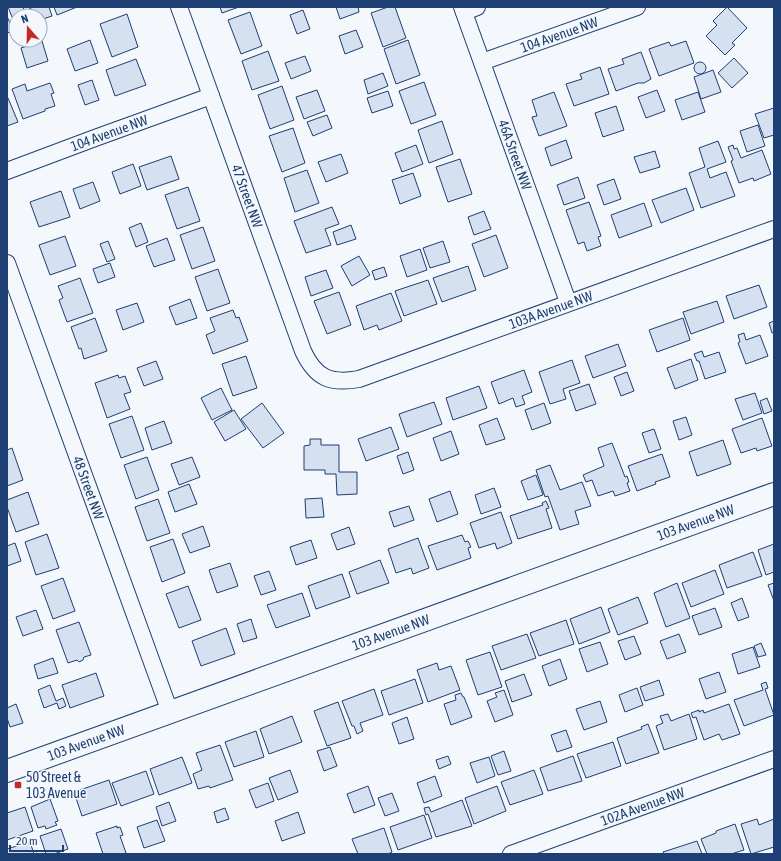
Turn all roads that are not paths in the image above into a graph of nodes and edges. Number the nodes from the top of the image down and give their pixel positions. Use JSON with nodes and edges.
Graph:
{"nodes":[{"id":1,"x":179,"y":7,"type":"edge"},
{"id":2,"x":637,"y":7,"type":"edge"},
{"id":3,"x":468,"y":9,"type":"edge"},
{"id":4,"x":482,"y":62,"type":"junction"},
{"id":5,"x":211,"y":96,"type":"junction"},
{"id":6,"x":7,"y":171,"type":"edge"},
{"id":7,"x":774,"y":228,"type":"edge"},
{"id":8,"x":7,"y":263,"type":"edge"},
{"id":9,"x":568,"y":302,"type":"junction"},
{"id":10,"x":327,"y":378,"type":"joint"},
{"id":11,"x":774,"y":494,"type":"edge"},
{"id":12,"x":170,"y":712,"type":"junction"},
{"id":13,"x":774,"y":759,"type":"edge"},
{"id":14,"x":7,"y":771,"type":"edge"},
{"id":15,"x":511,"y":854,"type":"edge"}],
"edges":[{"from":1,"to":5,"type":"street","name":"47 Street NW"},
{"from":2,"to":4,"type":"street","name":"104 Avenue NW"},
{"from":3,"to":4,"type":"street","name":"46A Street NW"},
{"from":4,"to":9,"type":"street","name":"46A Street NW"},
{"from":5,"to":6,"type":"street","name":"104 Avenue NW"},
{"from":5,"to":10,"type":"street","name":"47 Street NW"},
{"from":7,"to":9,"type":"street","name":"103A Avenue NW"},
{"from":8,"to":12,"type":"street","name":"48 Street NW"},
{"from":9,"to":10,"type":"street","name":"103A Avenue NW"},
{"from":11,"to":12,"type":"street","name":"103 Avenue NW"},
{"from":12,"to":14,"type":"street","name":"103 Avenue NW"},
{"from":13,"to":15,"type":"street","name":"102A Avenue NW"}]}
